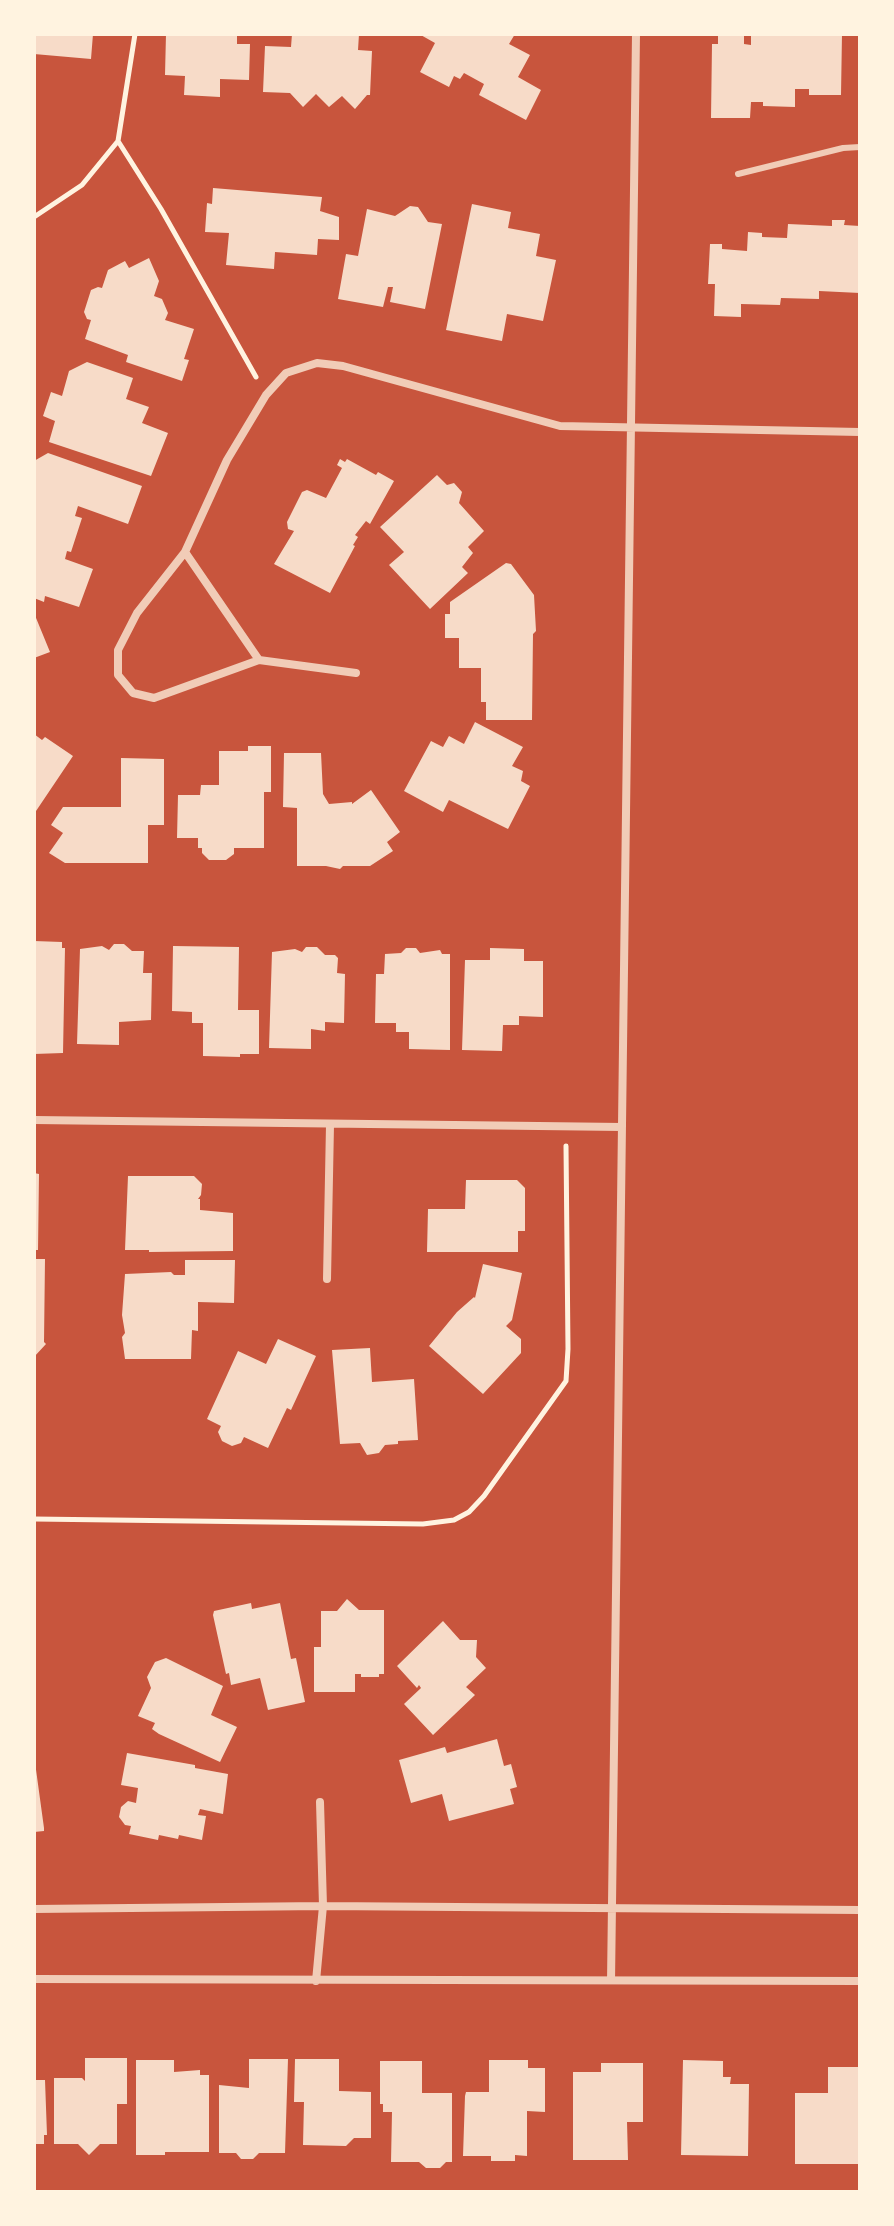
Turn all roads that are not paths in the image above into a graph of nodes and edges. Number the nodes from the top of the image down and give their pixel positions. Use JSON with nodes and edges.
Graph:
{"nodes":[{"id":1,"x":636,"y":34,"type":"edge"},
{"id":2,"x":860,"y":147,"type":"edge"},
{"id":3,"x":738,"y":174,"type":"dead end"},
{"id":4,"x":632,"y":429,"type":"junction"},
{"id":5,"x":860,"y":432,"type":"edge"},
{"id":6,"x":185,"y":552,"type":"junction"},
{"id":7,"x":259,"y":660,"type":"junction"},
{"id":8,"x":356,"y":673,"type":"dead end"},
{"id":9,"x":34,"y":1120,"type":"edge"},
{"id":10,"x":330,"y":1125,"type":"junction"},
{"id":11,"x":622,"y":1127,"type":"junction"},
{"id":12,"x":327,"y":1279,"type":"dead end"},
{"id":13,"x":320,"y":1802,"type":"dead end"},
{"id":14,"x":323,"y":1906,"type":"junction"},
{"id":15,"x":34,"y":1909,"type":"edge"},
{"id":16,"x":611,"y":1910,"type":"junction"},
{"id":17,"x":860,"y":1910,"type":"edge"},
{"id":18,"x":34,"y":1979,"type":"edge"},
{"id":19,"x":611,"y":1980,"type":"junction"},
{"id":20,"x":316,"y":1981,"type":"junction"},
{"id":21,"x":860,"y":1981,"type":"edge"}],
"edges":[{"from":1,"to":4,"type":"street"},
{"from":2,"to":3,"type":"lane"},
{"from":4,"to":5,"type":"street"},
{"from":4,"to":6,"type":"street"},
{"from":4,"to":11,"type":"street"},
{"from":6,"to":7,"type":"street"},
{"from":6,"to":7,"type":"street"},
{"from":7,"to":8,"type":"street"},
{"from":9,"to":10,"type":"street"},
{"from":10,"to":11,"type":"street"},
{"from":10,"to":12,"type":"street"},
{"from":11,"to":16,"type":"street"},
{"from":13,"to":14,"type":"street"},
{"from":14,"to":15,"type":"street"},
{"from":14,"to":16,"type":"street"},
{"from":14,"to":20,"type":"street"},
{"from":16,"to":17,"type":"street"},
{"from":16,"to":19,"type":"street"},
{"from":18,"to":20,"type":"street"},
{"from":19,"to":20,"type":"street"},
{"from":19,"to":21,"type":"street"}]}
